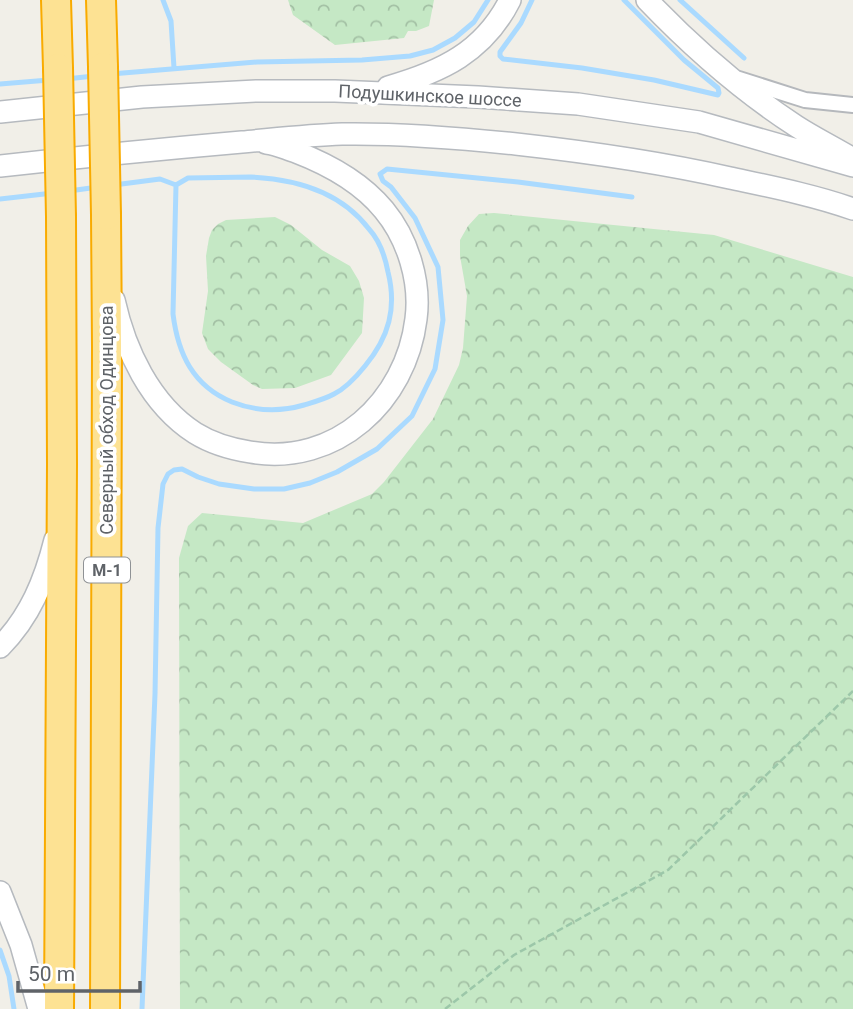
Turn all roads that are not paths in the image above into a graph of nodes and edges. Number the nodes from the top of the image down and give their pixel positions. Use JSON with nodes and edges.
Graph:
{"nodes":[{"id":1,"x":57,"y":0,"type":"edge"},
{"id":2,"x":101,"y":0,"type":"edge"},
{"id":3,"x":510,"y":0,"type":"edge"},
{"id":4,"x":648,"y":0,"type":"edge"},
{"id":5,"x":729,"y":76,"type":"junction"},
{"id":6,"x":335,"y":91,"type":"junction"},
{"id":7,"x":853,"y":105,"type":"edge"},
{"id":8,"x":0,"y":112,"type":"edge"},
{"id":9,"x":243,"y":142,"type":"junction"},
{"id":10,"x":853,"y":159,"type":"edge"},
{"id":11,"x":0,"y":166,"type":"edge"},
{"id":12,"x":853,"y":166,"type":"edge"},
{"id":13,"x":853,"y":209,"type":"edge"},
{"id":14,"x":107,"y":262,"type":"junction"},
{"id":15,"x":62,"y":500,"type":"junction"},
{"id":16,"x":0,"y":647,"type":"edge"},
{"id":17,"x":0,"y":892,"type":"edge"},
{"id":18,"x":39,"y":1009,"type":"edge"},
{"id":19,"x":59,"y":1009,"type":"edge"},
{"id":20,"x":105,"y":1009,"type":"edge"}],
"edges":[{"from":1,"to":15,"type":"highway","number":"М-1","bridge":true},
{"from":2,"to":14,"type":"highway","name":"Северный обход Одинцова","number":"М-1","bridge":true},
{"from":3,"to":6,"type":"main road"},
{"from":4,"to":5,"type":"main road"},
{"from":5,"to":7,"type":"street"},
{"from":5,"to":10,"type":"main road"},
{"from":6,"to":8,"type":"main road","name":"Подушкинское шоссе"},
{"from":6,"to":12,"type":"main road","name":"Подушкинское шоссе"},
{"from":9,"to":11,"type":"main road"},
{"from":9,"to":13,"type":"main road"},
{"from":9,"to":14,"type":"main road"},
{"from":14,"to":20,"type":"highway","name":"Северный обход Одинцова","number":"М-1"},
{"from":15,"to":16,"type":"main road"},
{"from":15,"to":19,"type":"highway","number":"М-1"},
{"from":17,"to":18,"type":"main road"}]}
